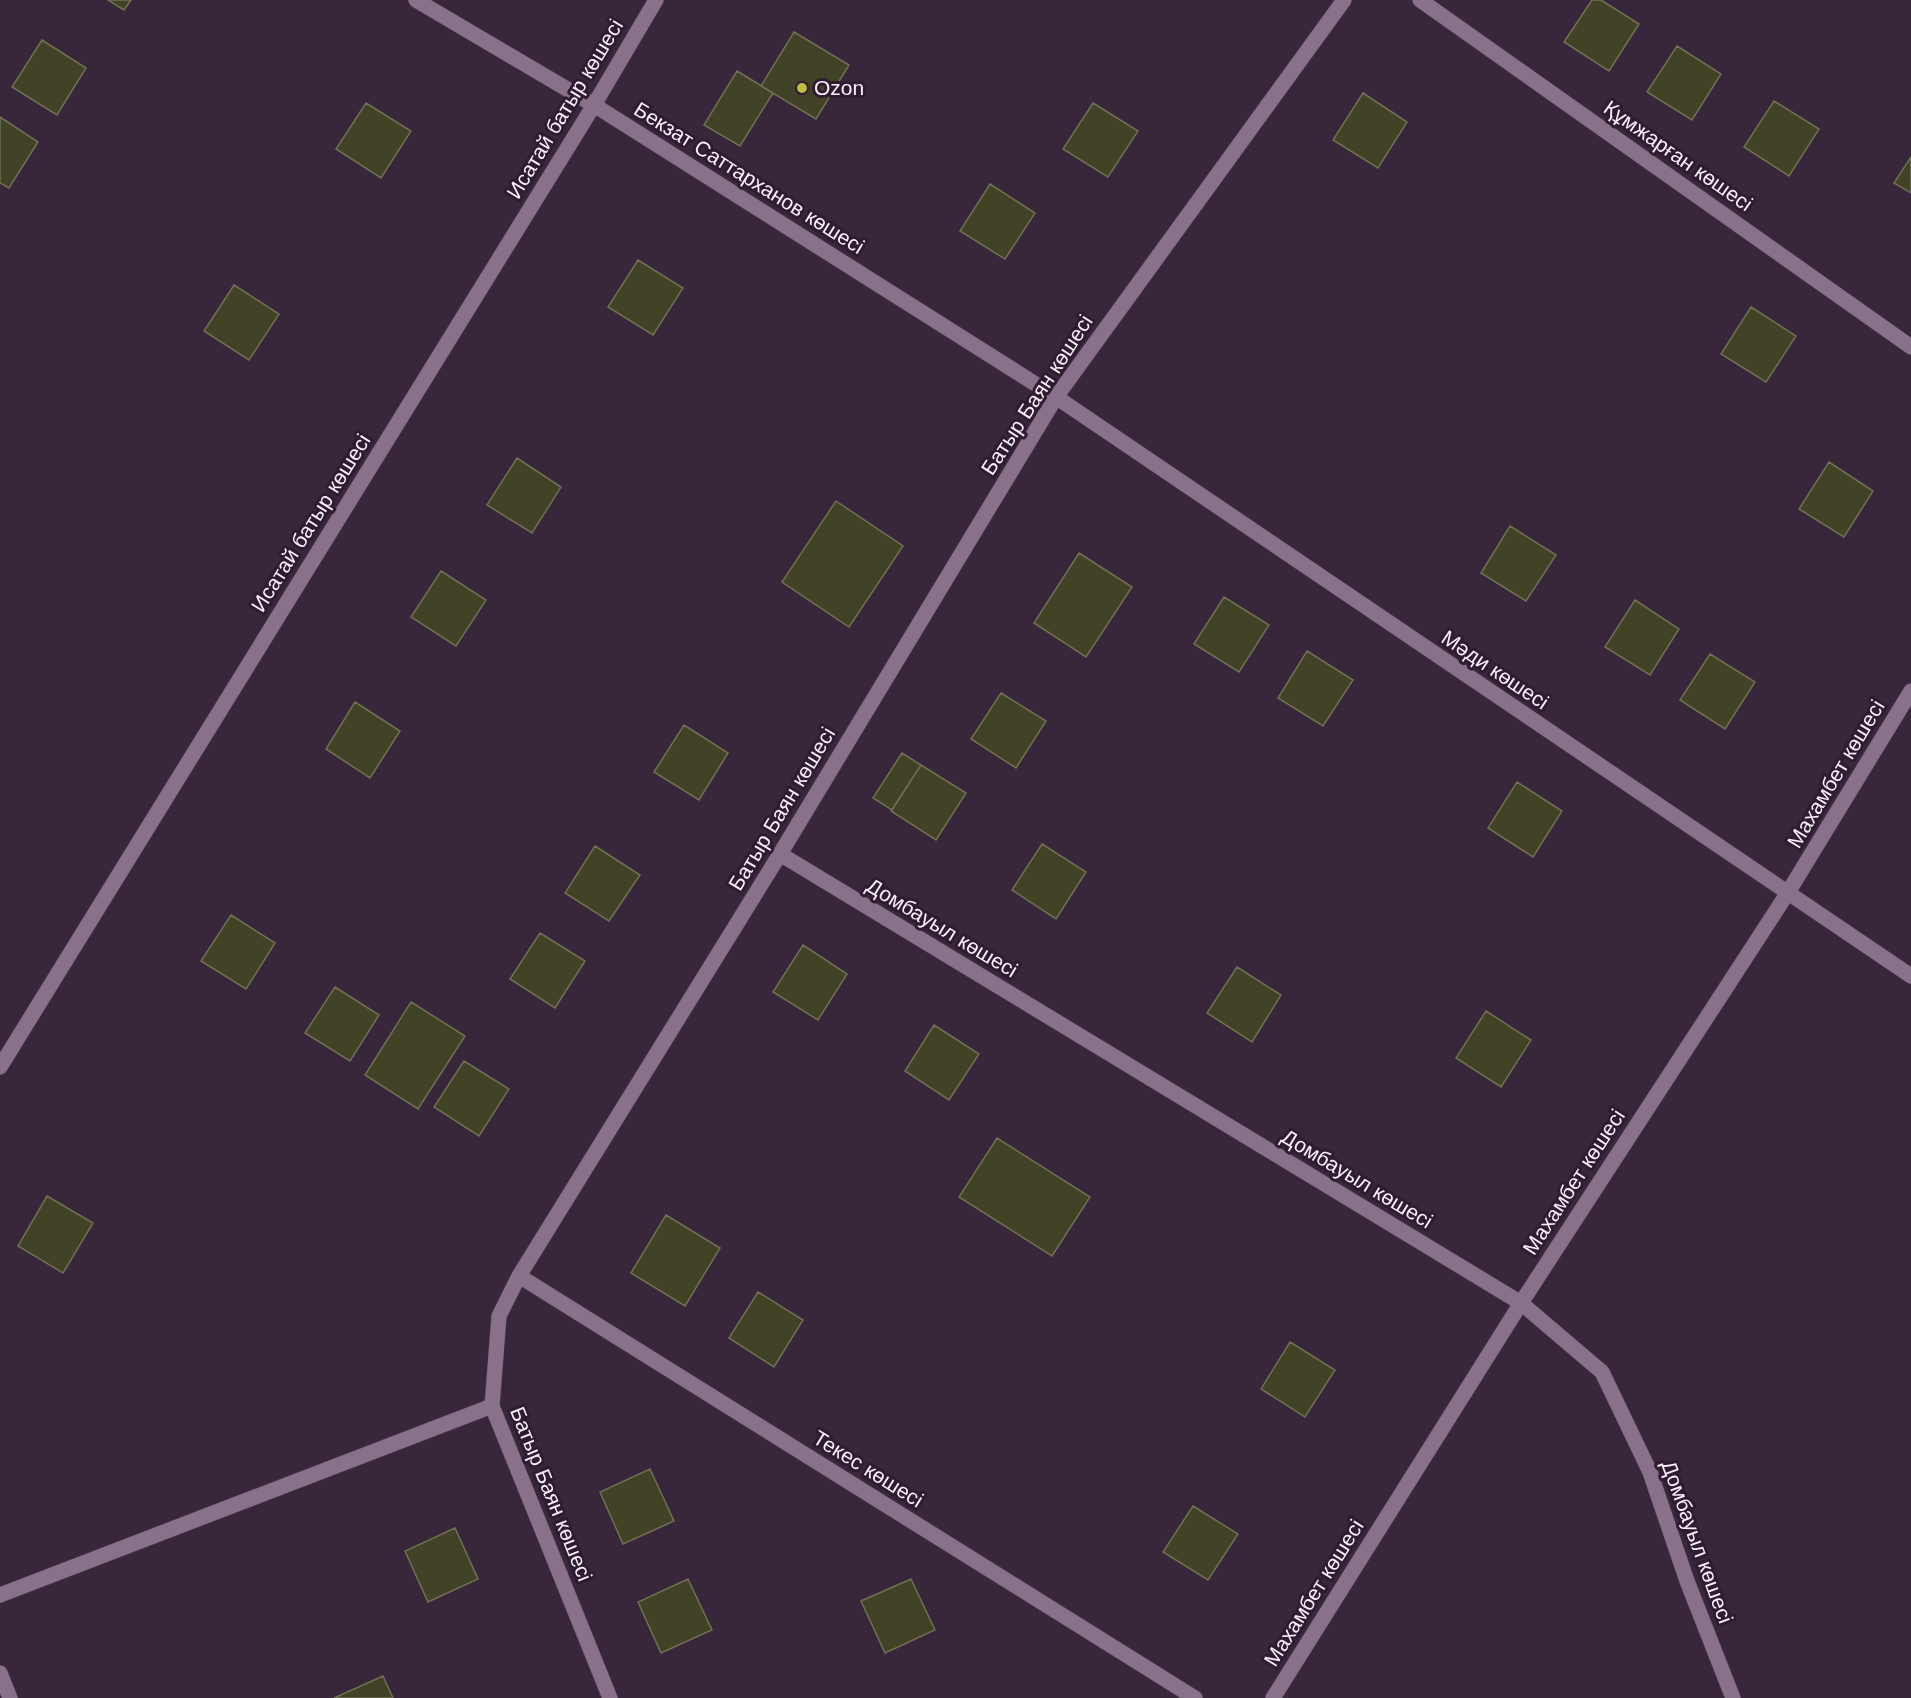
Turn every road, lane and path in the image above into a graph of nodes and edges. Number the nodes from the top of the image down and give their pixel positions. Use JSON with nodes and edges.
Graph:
{"nodes":[{"id":1,"x":416,"y":0,"type":"edge"},
{"id":2,"x":656,"y":0,"type":"edge"},
{"id":3,"x":1344,"y":0,"type":"edge"},
{"id":4,"x":1420,"y":0,"type":"edge"},
{"id":5,"x":594,"y":105,"type":"junction"},
{"id":6,"x":1911,"y":346,"type":"edge"},
{"id":7,"x":1056,"y":397,"type":"junction"},
{"id":8,"x":1911,"y":691,"type":"edge"},
{"id":9,"x":780,"y":854,"type":"junction"},
{"id":10,"x":1787,"y":894,"type":"junction"},
{"id":11,"x":1911,"y":976,"type":"edge"},
{"id":12,"x":0,"y":1067,"type":"edge"},
{"id":13,"x":519,"y":1276,"type":"junction"},
{"id":14,"x":1521,"y":1303,"type":"junction"},
{"id":15,"x":492,"y":1406,"type":"junction"},
{"id":16,"x":0,"y":1595,"type":"edge"},
{"id":17,"x":0,"y":1673,"type":"edge"},
{"id":18,"x":10,"y":1698,"type":"edge"},
{"id":19,"x":610,"y":1698,"type":"edge"},
{"id":20,"x":1195,"y":1698,"type":"edge"},
{"id":21,"x":1273,"y":1698,"type":"edge"},
{"id":22,"x":1733,"y":1698,"type":"edge"}],
"edges":[{"from":1,"to":5,"type":"street","name":"Бекзат Саттарханов көшесі"},
{"from":2,"to":5,"type":"street","name":"Исатай батыр көшесі"},
{"from":3,"to":7,"type":"street","name":"Батыр Баян көшесі"},
{"from":4,"to":6,"type":"street","name":"Құмжарған көшесі"},
{"from":5,"to":7,"type":"street","name":"Бекзат Саттарханов көшесі"},
{"from":5,"to":12,"type":"street","name":"Исатай батыр көшесі"},
{"from":7,"to":9,"type":"street","name":"Батыр Баян көшесі"},
{"from":7,"to":10,"type":"street","name":"Мәди көшесі"},
{"from":8,"to":10,"type":"street","name":"Махамбет көшесі"},
{"from":9,"to":13,"type":"street","name":"Батыр Баян көшесі"},
{"from":9,"to":14,"type":"street","name":"Домбауыл көшесі"},
{"from":10,"to":11,"type":"street","name":"Мәди көшесі"},
{"from":10,"to":14,"type":"street","name":"Махамбет көшесі"},
{"from":13,"to":15,"type":"street","name":"Батыр Баян көшесі"},
{"from":13,"to":20,"type":"street","name":"Текес көшесі"},
{"from":14,"to":21,"type":"street","name":"Махамбет көшесі"},
{"from":14,"to":22,"type":"street","name":"Домбауыл көшесі"},
{"from":15,"to":16,"type":"street"},
{"from":15,"to":19,"type":"street","name":"Батыр Баян көшесі"},
{"from":17,"to":18,"type":"street"}]}
